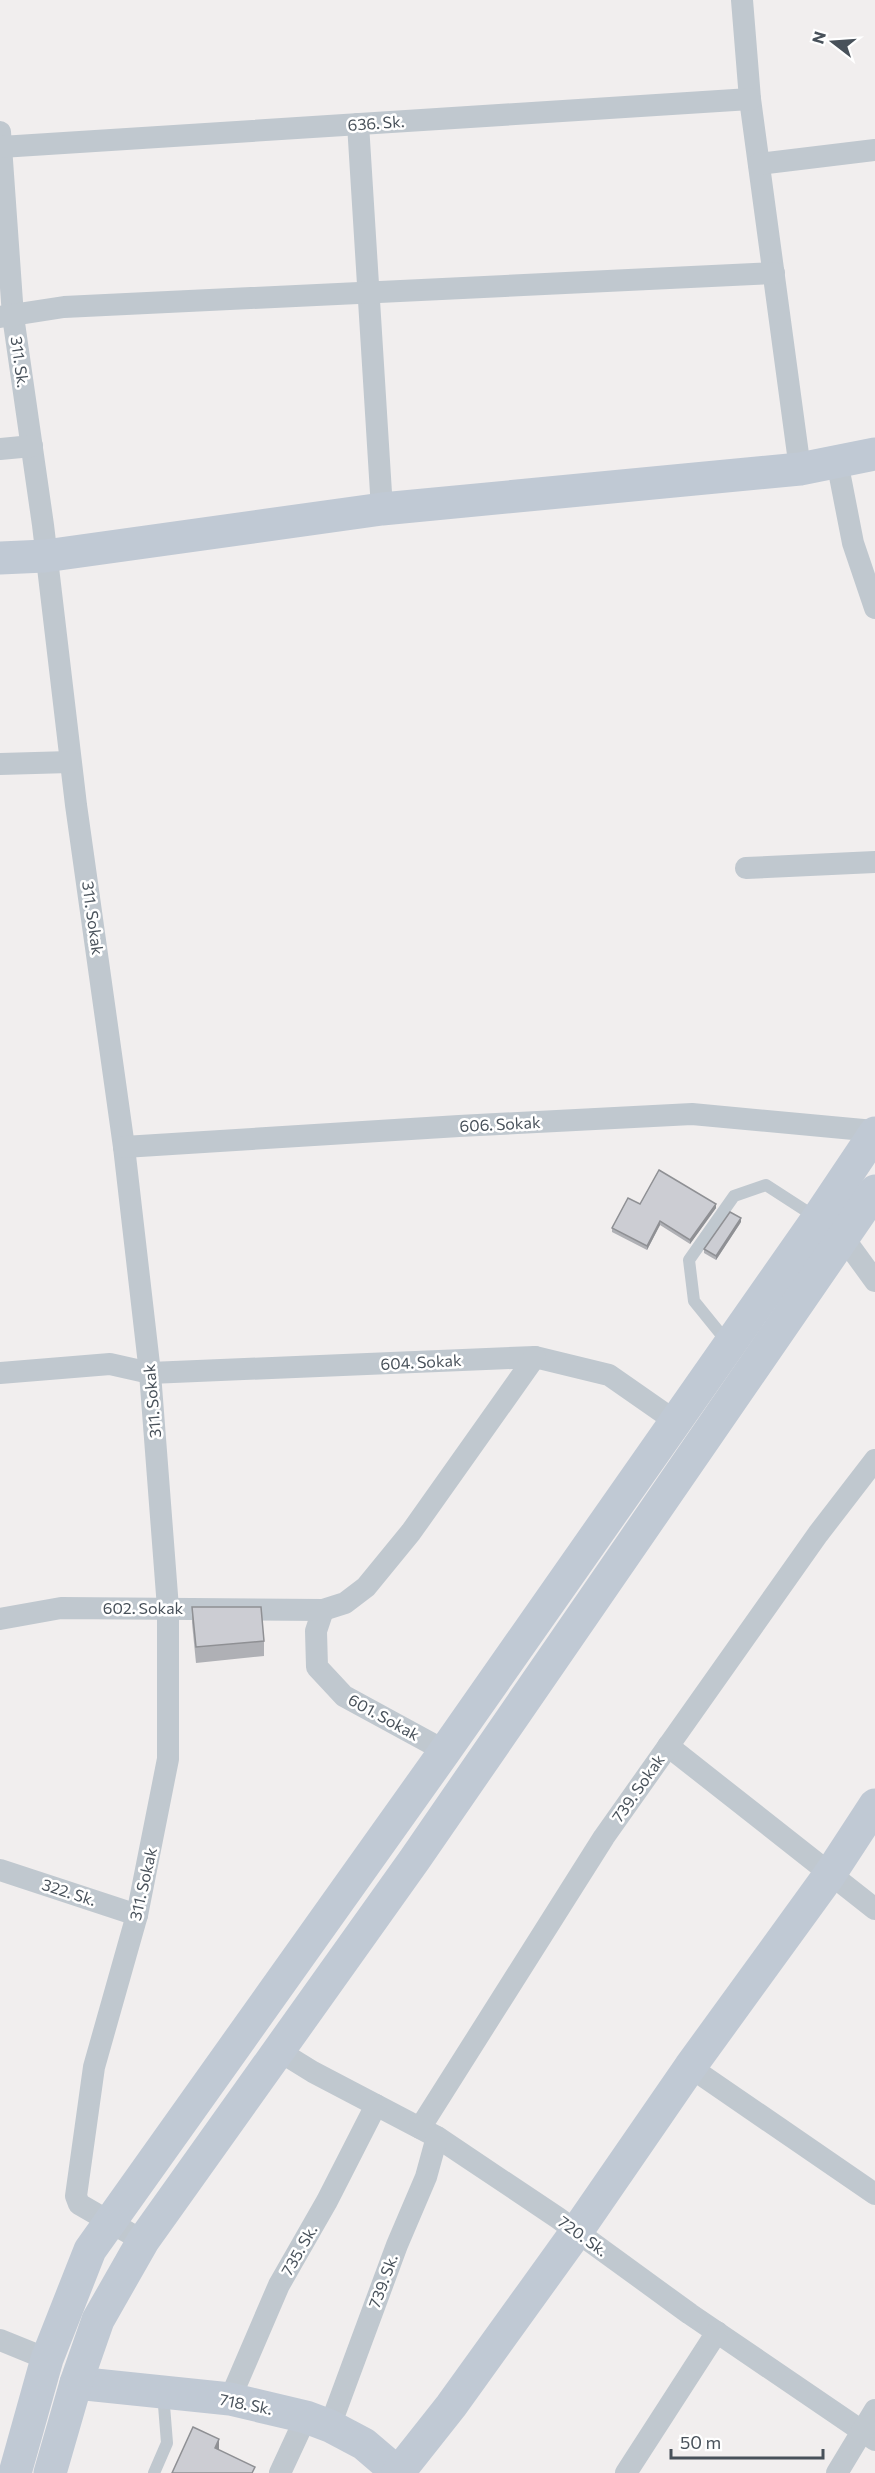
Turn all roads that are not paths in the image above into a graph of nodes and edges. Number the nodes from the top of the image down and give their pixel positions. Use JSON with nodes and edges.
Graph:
{"nodes":[{"id":1,"x":742,"y":0,"type":"edge"},
{"id":2,"x":750,"y":99,"type":"junction"},
{"id":3,"x":358,"y":124,"type":"junction"},
{"id":4,"x":1,"y":139,"type":"edge"},
{"id":5,"x":875,"y":150,"type":"edge"},
{"id":6,"x":759,"y":164,"type":"junction"},
{"id":7,"x":774,"y":273,"type":"junction"},
{"id":8,"x":368,"y":293,"type":"junction"},
{"id":9,"x":6,"y":316,"type":"edge"},
{"id":10,"x":32,"y":446,"type":"junction"},
{"id":11,"x":0,"y":449,"type":"edge"},
{"id":12,"x":875,"y":454,"type":"edge"},
{"id":13,"x":837,"y":461,"type":"junction"},
{"id":14,"x":800,"y":469,"type":"junction"},
{"id":15,"x":382,"y":509,"type":"junction"},
{"id":16,"x":45,"y":556,"type":"junction"},
{"id":17,"x":0,"y":558,"type":"edge"},
{"id":18,"x":0,"y":575,"type":"edge"},
{"id":19,"x":875,"y":608,"type":"edge"},
{"id":20,"x":70,"y":762,"type":"junction"},
{"id":21,"x":0,"y":764,"type":"edge"},
{"id":22,"x":875,"y":861,"type":"edge"},
{"id":23,"x":746,"y":868,"type":"dead end"},
{"id":24,"x":875,"y":1132,"type":"edge"},
{"id":25,"x":124,"y":1147,"type":"junction"},
{"id":26,"x":875,"y":1191,"type":"edge"},
{"id":27,"x":831,"y":1227,"type":"junction"},
{"id":28,"x":875,"y":1281,"type":"edge"},
{"id":29,"x":729,"y":1344,"type":"junction"},
{"id":30,"x":535,"y":1357,"type":"junction"},
{"id":31,"x":0,"y":1373,"type":"edge"},
{"id":32,"x":150,"y":1373,"type":"junction"},
{"id":33,"x":749,"y":1374,"type":"junction"},
{"id":34,"x":675,"y":1421,"type":"junction"},
{"id":35,"x":875,"y":1460,"type":"edge"},
{"id":36,"x":168,"y":1608,"type":"junction"},
{"id":37,"x":323,"y":1610,"type":"junction"},
{"id":38,"x":0,"y":1619,"type":"edge"},
{"id":39,"x":668,"y":1746,"type":"junction"},
{"id":40,"x":445,"y":1751,"type":"junction"},
{"id":41,"x":875,"y":1805,"type":"edge"},
{"id":42,"x":0,"y":1870,"type":"edge"},
{"id":43,"x":830,"y":1874,"type":"junction"},
{"id":44,"x":875,"y":1909,"type":"edge"},
{"id":45,"x":137,"y":1915,"type":"junction"},
{"id":46,"x":279,"y":2051,"type":"junction"},
{"id":47,"x":690,"y":2067,"type":"junction"},
{"id":48,"x":376,"y":2105,"type":"junction"},
{"id":49,"x":428,"y":2132,"type":"junction"},
{"id":50,"x":875,"y":2194,"type":"edge"},
{"id":51,"x":111,"y":2221,"type":"junction"},
{"id":52,"x":577,"y":2231,"type":"junction"},
{"id":53,"x":143,"y":2241,"type":"junction"},
{"id":54,"x":717,"y":2332,"type":"junction"},
{"id":55,"x":0,"y":2340,"type":"edge"},
{"id":56,"x":47,"y":2359,"type":"junction"},
{"id":57,"x":76,"y":2383,"type":"junction"},
{"id":58,"x":163,"y":2392,"type":"junction"},
{"id":59,"x":230,"y":2399,"type":"junction"},
{"id":60,"x":875,"y":2410,"type":"edge"},
{"id":61,"x":318,"y":2421,"type":"junction"},
{"id":62,"x":868,"y":2435,"type":"edge"},
{"id":63,"x":15,"y":2473,"type":"edge"},
{"id":64,"x":50,"y":2473,"type":"edge"},
{"id":65,"x":154,"y":2473,"type":"edge"},
{"id":66,"x":280,"y":2473,"type":"edge"},
{"id":67,"x":398,"y":2473,"type":"edge"},
{"id":68,"x":626,"y":2473,"type":"edge"},
{"id":69,"x":837,"y":2473,"type":"edge"}],
"edges":[{"from":1,"to":2,"type":"street"},
{"from":2,"to":3,"type":"street","name":"636. Sk."},
{"from":2,"to":6,"type":"street"},
{"from":3,"to":4,"type":"street","name":"636. Sk."},
{"from":3,"to":8,"type":"street"},
{"from":4,"to":9,"type":"street","name":"311. Sk."},
{"from":5,"to":6,"type":"street"},
{"from":6,"to":7,"type":"street"},
{"from":7,"to":8,"type":"street"},
{"from":7,"to":14,"type":"street"},
{"from":8,"to":9,"type":"street"},
{"from":8,"to":15,"type":"street"},
{"from":9,"to":10,"type":"street","name":"311. Sk."},
{"from":10,"to":11,"type":"street"},
{"from":10,"to":16,"type":"street","name":"311. Sk."},
{"from":12,"to":13,"type":"main road"},
{"from":13,"to":14,"type":"main road"},
{"from":13,"to":19,"type":"street"},
{"from":14,"to":15,"type":"main road"},
{"from":15,"to":16,"type":"main road"},
{"from":16,"to":17,"type":"main road"},
{"from":16,"to":18,"type":"main road"},
{"from":16,"to":20,"type":"street","name":"311. Sokak"},
{"from":20,"to":21,"type":"street"},
{"from":20,"to":25,"type":"street","name":"311. Sokak"},
{"from":22,"to":23,"type":"street"},
{"from":24,"to":25,"type":"street","name":"606. Sokak"},
{"from":24,"to":27,"type":"main road"},
{"from":25,"to":32,"type":"street","name":"311. Sokak"},
{"from":26,"to":27,"type":"main road"},
{"from":27,"to":28,"type":"street"},
{"from":27,"to":29,"type":"main road"},
{"from":27,"to":29,"type":"lane"},
{"from":27,"to":33,"type":"main road"},
{"from":29,"to":33,"type":"street"},
{"from":29,"to":34,"type":"main road"},
{"from":30,"to":32,"type":"street","name":"604. Sokak"},
{"from":30,"to":34,"type":"street","name":"604. Sokak"},
{"from":30,"to":37,"type":"street"},
{"from":31,"to":32,"type":"street","name":"604. Sokak"},
{"from":32,"to":36,"type":"street","name":"311. Sokak"},
{"from":33,"to":46,"type":"main road"},
{"from":34,"to":40,"type":"main road"},
{"from":35,"to":39,"type":"street","name":"739. Sokak"},
{"from":36,"to":37,"type":"street","name":"602. Sokak"},
{"from":36,"to":38,"type":"street","name":"602. Sokak"},
{"from":36,"to":45,"type":"street","name":"311. Sokak"},
{"from":37,"to":40,"type":"street","name":"601. Sokak"},
{"from":39,"to":43,"type":"street"},
{"from":39,"to":49,"type":"street","name":"739. Sokak"},
{"from":40,"to":51,"type":"main road"},
{"from":41,"to":43,"type":"main road"},
{"from":42,"to":45,"type":"street","name":"322. Sk."},
{"from":43,"to":44,"type":"street"},
{"from":43,"to":47,"type":"main road"},
{"from":45,"to":51,"type":"street","name":"311. Sokak"},
{"from":46,"to":48,"type":"street","name":"720. Sk."},
{"from":46,"to":53,"type":"main road"},
{"from":47,"to":50,"type":"street"},
{"from":47,"to":52,"type":"main road"},
{"from":48,"to":49,"type":"street","name":"720. Sk."},
{"from":48,"to":59,"type":"street","name":"735. Sk."},
{"from":49,"to":52,"type":"street","name":"720. Sk."},
{"from":49,"to":61,"type":"street","name":"739. Sk."},
{"from":51,"to":53,"type":"street","name":"311. Sokak"},
{"from":51,"to":56,"type":"main road"},
{"from":52,"to":54,"type":"street","name":"720. Sk."},
{"from":52,"to":67,"type":"main road"},
{"from":53,"to":57,"type":"main road"},
{"from":54,"to":62,"type":"street","name":"720. Sk."},
{"from":54,"to":68,"type":"street"},
{"from":55,"to":56,"type":"street"},
{"from":56,"to":63,"type":"main road"},
{"from":57,"to":58,"type":"main road","name":"718. Sk."},
{"from":57,"to":64,"type":"main road"},
{"from":58,"to":59,"type":"main road","name":"718. Sk."},
{"from":58,"to":65,"type":"lane"},
{"from":59,"to":61,"type":"main road","name":"718. Sk."},
{"from":60,"to":62,"type":"street"},
{"from":61,"to":66,"type":"street","name":"739. Sk."},
{"from":61,"to":67,"type":"main road","name":"718. Sk."},
{"from":62,"to":69,"type":"street"}]}
